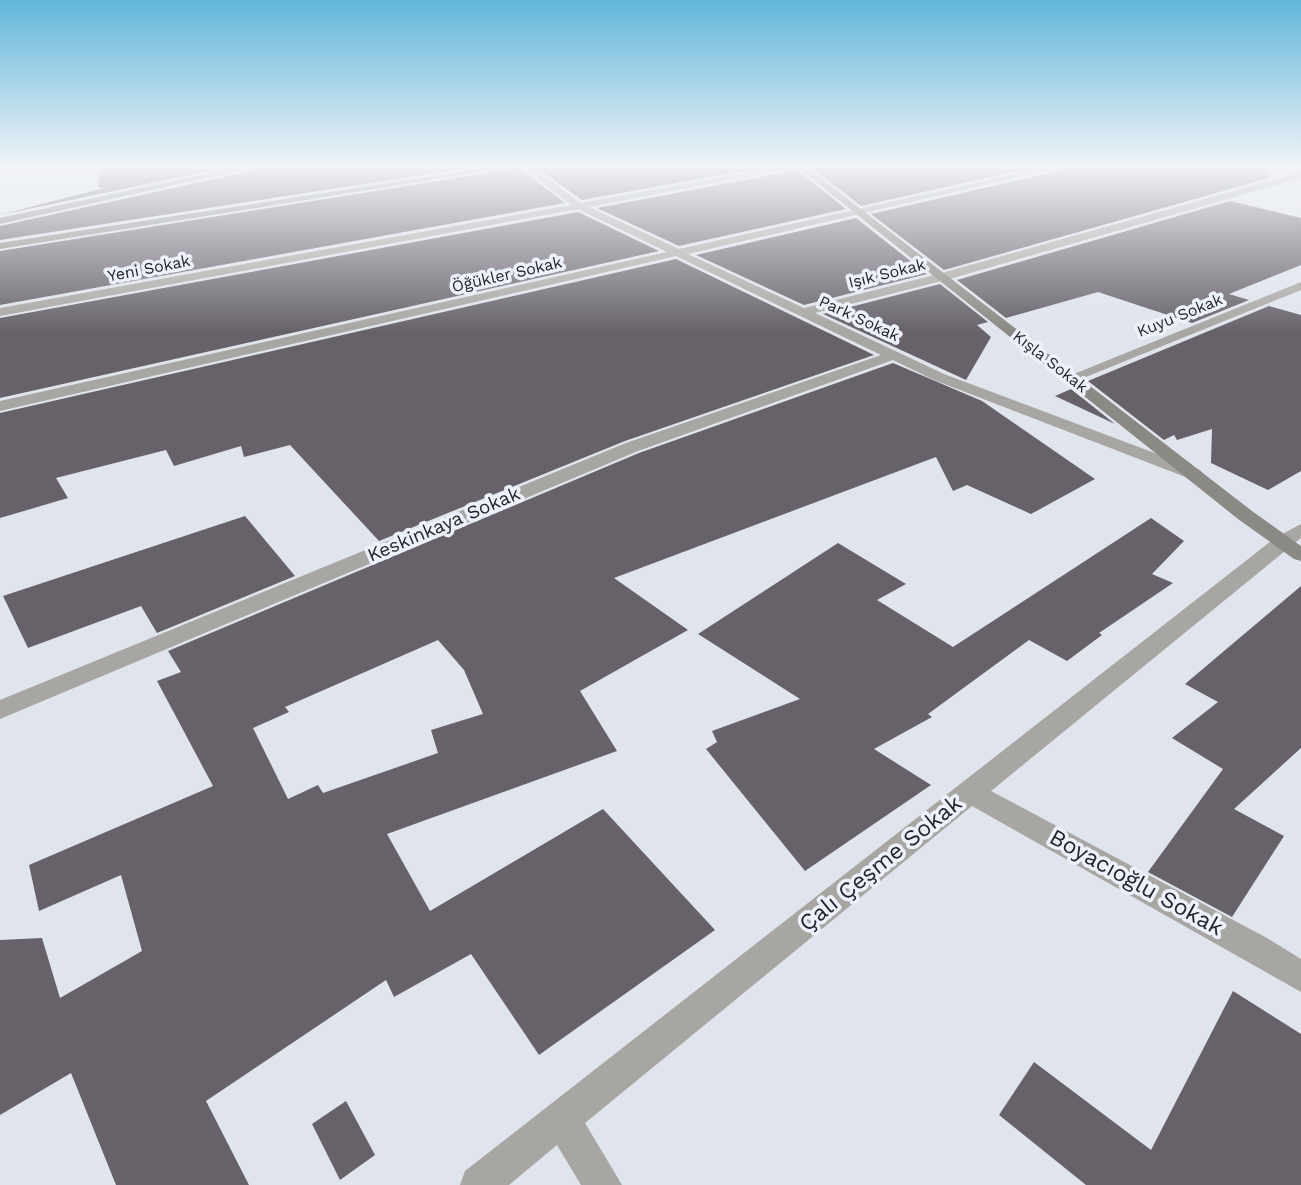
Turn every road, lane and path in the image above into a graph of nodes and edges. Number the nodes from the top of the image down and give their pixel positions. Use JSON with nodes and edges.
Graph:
{"nodes":[{"id":1,"x":159,"y":221,"type":"edge"},
{"id":2,"x":490,"y":221,"type":"edge"},
{"id":3,"x":612,"y":221,"type":"edge"},
{"id":4,"x":818,"y":221,"type":"edge"},
{"id":5,"x":871,"y":221,"type":"edge"},
{"id":6,"x":1135,"y":221,"type":"edge"},
{"id":7,"x":0,"y":246,"type":"edge"},
{"id":8,"x":678,"y":253,"type":"junction"},
{"id":9,"x":942,"y":276,"type":"junction"},
{"id":10,"x":1301,"y":286,"type":"edge"},
{"id":11,"x":0,"y":312,"type":"edge"},
{"id":12,"x":803,"y":312,"type":"junction"},
{"id":13,"x":894,"y":355,"type":"junction"},
{"id":14,"x":1071,"y":378,"type":"junction"},
{"id":15,"x":0,"y":406,"type":"edge"},
{"id":16,"x":1194,"y":474,"type":"junction"},
{"id":17,"x":1295,"y":542,"type":"edge"},
{"id":18,"x":0,"y":710,"type":"edge"},
{"id":19,"x":970,"y":792,"type":"junction"},
{"id":20,"x":1301,"y":977,"type":"edge"},
{"id":21,"x":562,"y":1119,"type":"junction"},
{"id":22,"x":479,"y":1185,"type":"edge"},
{"id":23,"x":603,"y":1185,"type":"edge"}],
"edges":[{"from":1,"to":7,"type":"street"},
{"from":2,"to":11,"type":"street","name":"Yeni Sokak"},
{"from":3,"to":8,"type":"street","name":"Park Sokak"},
{"from":4,"to":8,"type":"street","name":"Öğükler Sokak"},
{"from":5,"to":9,"type":"street","name":"Kışla Sokak"},
{"from":6,"to":9,"type":"street","name":"Işık Sokak"},
{"from":8,"to":12,"type":"street","name":"Park Sokak"},
{"from":8,"to":15,"type":"street","name":"Öğükler Sokak"},
{"from":9,"to":12,"type":"street","name":"Işık Sokak"},
{"from":9,"to":14,"type":"street","name":"Kışla Sokak"},
{"from":10,"to":14,"type":"street","name":"Kuyu Sokak"},
{"from":12,"to":13,"type":"street","name":"Park Sokak"},
{"from":13,"to":16,"type":"street","name":"Park Sokak"},
{"from":13,"to":18,"type":"street","name":"Keskinkaya Sokak"},
{"from":14,"to":16,"type":"street","name":"Kışla Sokak"},
{"from":16,"to":17,"type":"street","name":"Kışla Sokak"},
{"from":17,"to":19,"type":"street","name":"Çalı Çeşme Sokak"},
{"from":19,"to":20,"type":"street","name":"Boyacıoğlu Sokak"},
{"from":19,"to":21,"type":"street","name":"Çalı Çeşme Sokak"},
{"from":21,"to":22,"type":"street","name":"Çalı Çeşme Sokak"},
{"from":21,"to":23,"type":"street"}]}
